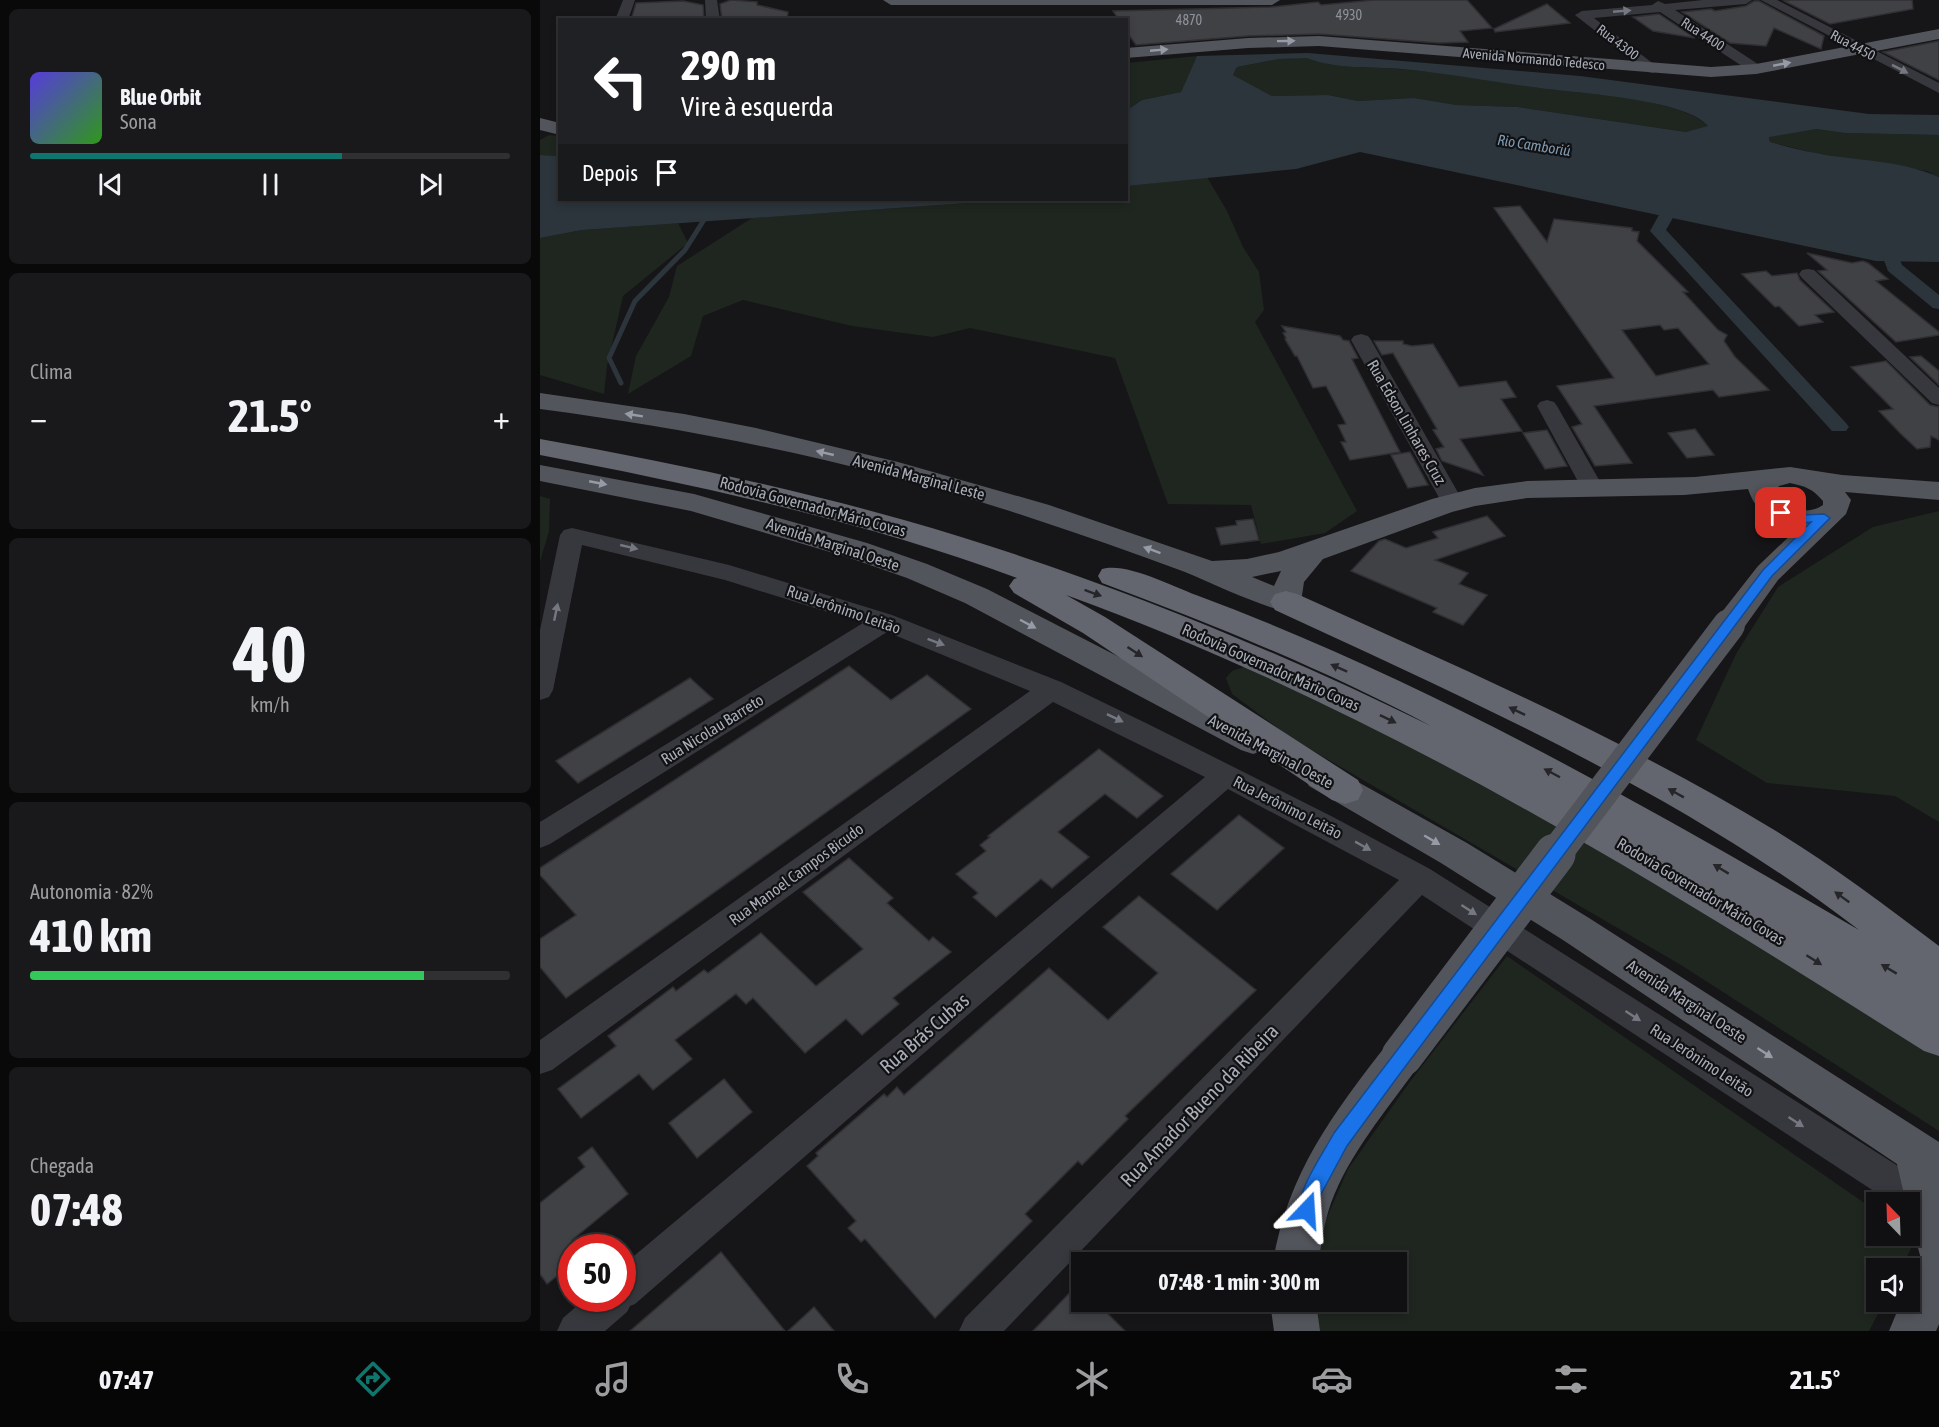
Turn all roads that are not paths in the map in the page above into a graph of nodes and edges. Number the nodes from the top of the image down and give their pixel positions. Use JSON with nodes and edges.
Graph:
{"nodes":[{"id":1,"x":629,"y":0,"type":"edge"},
{"id":2,"x":711,"y":0,"type":"edge"},
{"id":3,"x":891,"y":0,"type":"edge"},
{"id":4,"x":1272,"y":0,"type":"edge"},
{"id":5,"x":1651,"y":0,"type":"edge"},
{"id":6,"x":1746,"y":0,"type":"edge"},
{"id":7,"x":1767,"y":0,"type":"edge"},
{"id":8,"x":1663,"y":8,"type":"junction"},
{"id":9,"x":622,"y":18,"type":"edge"},
{"id":10,"x":713,"y":18,"type":"edge"},
{"id":11,"x":1939,"y":34,"type":"edge"},
{"id":12,"x":1861,"y":49,"type":"junction"},
{"id":13,"x":1128,"y":53,"type":"edge"},
{"id":14,"x":1653,"y":69,"type":"junction"},
{"id":15,"x":1756,"y":69,"type":"junction"},
{"id":16,"x":1939,"y":89,"type":"edge"},
{"id":17,"x":540,"y":124,"type":"edge"},
{"id":18,"x":558,"y":128,"type":"edge"},
{"id":19,"x":1808,"y":274,"type":"dead end"},
{"id":20,"x":1361,"y":340,"type":"dead end"},
{"id":21,"x":1939,"y":399,"type":"edge"},
{"id":22,"x":540,"y":401,"type":"edge"},
{"id":23,"x":1546,"y":406,"type":"dead end"},
{"id":24,"x":540,"y":430,"type":"edge"},
{"id":25,"x":540,"y":447,"type":"edge"},
{"id":26,"x":540,"y":473,"type":"edge"},
{"id":27,"x":1770,"y":479,"type":"junction"},
{"id":28,"x":1813,"y":479,"type":"junction"},
{"id":29,"x":1661,"y":486,"type":"junction"},
{"id":30,"x":1592,"y":487,"type":"junction"},
{"id":31,"x":1934,"y":490,"type":"edge"},
{"id":32,"x":1453,"y":503,"type":"junction"},
{"id":33,"x":1778,"y":511,"type":"junction"},
{"id":34,"x":1827,"y":516,"type":"junction"},
{"id":35,"x":938,"y":540,"type":"junction"},
{"id":36,"x":1312,"y":553,"type":"junction"},
{"id":37,"x":1207,"y":570,"type":"junction"},
{"id":38,"x":1768,"y":573,"type":"junction"},
{"id":39,"x":1286,"y":602,"type":"junction"},
{"id":40,"x":884,"y":621,"type":"junction"},
{"id":41,"x":1052,"y":688,"type":"junction"},
{"id":42,"x":540,"y":690,"type":"edge"},
{"id":43,"x":1226,"y":775,"type":"junction"},
{"id":44,"x":1345,"y":790,"type":"junction"},
{"id":45,"x":540,"y":836,"type":"edge"},
{"id":46,"x":1420,"y":878,"type":"junction"},
{"id":47,"x":1939,"y":969,"type":"edge"},
{"id":48,"x":1939,"y":999,"type":"edge"},
{"id":49,"x":1939,"y":1037,"type":"edge"},
{"id":50,"x":540,"y":1059,"type":"edge"},
{"id":51,"x":1931,"y":1185,"type":"edge"},
{"id":52,"x":1939,"y":1248,"type":"edge"},
{"id":53,"x":1297,"y":1252,"type":"edge"},
{"id":54,"x":1939,"y":1272,"type":"edge"},
{"id":55,"x":636,"y":1279,"type":"edge"},
{"id":56,"x":599,"y":1312,"type":"edge"},
{"id":57,"x":1294,"y":1312,"type":"edge"},
{"id":58,"x":576,"y":1331,"type":"edge"},
{"id":59,"x":978,"y":1331,"type":"edge"},
{"id":60,"x":1297,"y":1331,"type":"edge"},
{"id":61,"x":1912,"y":1331,"type":"edge"}],
"edges":[{"from":1,"to":9,"type":"street"},
{"from":2,"to":10,"type":"street"},
{"from":3,"to":4,"type":"main road"},
{"from":5,"to":8,"type":"street","name":"Rua 4400"},
{"from":6,"to":8,"type":"street"},
{"from":7,"to":12,"type":"street","name":"Rua 4450"},
{"from":14,"to":8,"type":"street","name":"Rua 4300","one_way":true},
{"from":8,"to":15,"type":"street","name":"Rua 4400"},
{"from":11,"to":12,"type":"main road","name":"Avenida Normando Tedesco"},
{"from":15,"to":12,"type":"main road","name":"Avenida Normando Tedesco","one_way":true},
{"from":12,"to":16,"type":"street","name":"Rua 4450","one_way":true},
{"from":13,"to":14,"type":"main road","name":"Avenida Normando Tedesco","one_way":true},
{"from":14,"to":15,"type":"main road","name":"Avenida Normando Tedesco"},
{"from":17,"to":18,"type":"main road"},
{"from":19,"to":21,"type":"street"},
{"from":20,"to":32,"type":"street","name":"Rua Edson Linhares Cruz"},
{"from":37,"to":22,"type":"main road","name":"Avenida Marginal Leste","one_way":true},
{"from":23,"to":30,"type":"street"},
{"from":48,"to":24,"type":"highway","name":"Rodovia Governador Mário Covas","one_way":true},
{"from":25,"to":35,"type":"highway","name":"Rodovia Governador Mário Covas"},
{"from":26,"to":44,"type":"main road","name":"Avenida Marginal Oeste","one_way":true},
{"from":27,"to":28,"type":"main road"},
{"from":27,"to":29,"type":"main road"},
{"from":27,"to":33,"type":"main road"},
{"from":28,"to":31,"type":"main road"},
{"from":28,"to":34,"type":"main road"},
{"from":29,"to":30,"type":"main road"},
{"from":29,"to":33,"type":"main road"},
{"from":30,"to":32,"type":"main road"},
{"from":31,"to":34,"type":"main road"},
{"from":32,"to":36,"type":"main road"},
{"from":33,"to":34,"type":"main road"},
{"from":33,"to":38,"type":"main road"},
{"from":34,"to":38,"type":"main road"},
{"from":35,"to":44,"type":"highway","one_way":true},
{"from":35,"to":49,"type":"highway","name":"Rodovia Governador Mário Covas","one_way":true},
{"from":36,"to":37,"type":"main road"},
{"from":36,"to":39,"type":"main road"},
{"from":37,"to":39,"type":"main road","name":"Avenida Marginal Leste"},
{"from":38,"to":53,"type":"main road","bridge":true},
{"from":47,"to":39,"type":"highway","one_way":true},
{"from":40,"to":41,"type":"street","name":"Rua Jerônimo Leitão","one_way":true},
{"from":42,"to":40,"type":"street","name":"Rua Jerônimo Leitão","one_way":true},
{"from":40,"to":45,"type":"street","name":"Rua Nicolau Barreto"},
{"from":41,"to":43,"type":"street","name":"Rua Jerônimo Leitão","one_way":true},
{"from":41,"to":50,"type":"street","name":"Rua Manoel Campos Bicudo"},
{"from":43,"to":46,"type":"street","name":"Rua Jerônimo Leitão","one_way":true},
{"from":43,"to":55,"type":"street","name":"Rua Brás Cubas"},
{"from":44,"to":51,"type":"main road","name":"Avenida Marginal Oeste","one_way":true},
{"from":46,"to":51,"type":"street","name":"Rua Jerônimo Leitão","one_way":true},
{"from":46,"to":59,"type":"street","name":"Rua Amador Bueno da Ribeira"},
{"from":51,"to":52,"type":"main road"},
{"from":54,"to":61,"type":"main road"},
{"from":56,"to":58,"type":"street"},
{"from":57,"to":60,"type":"main road"}]}
